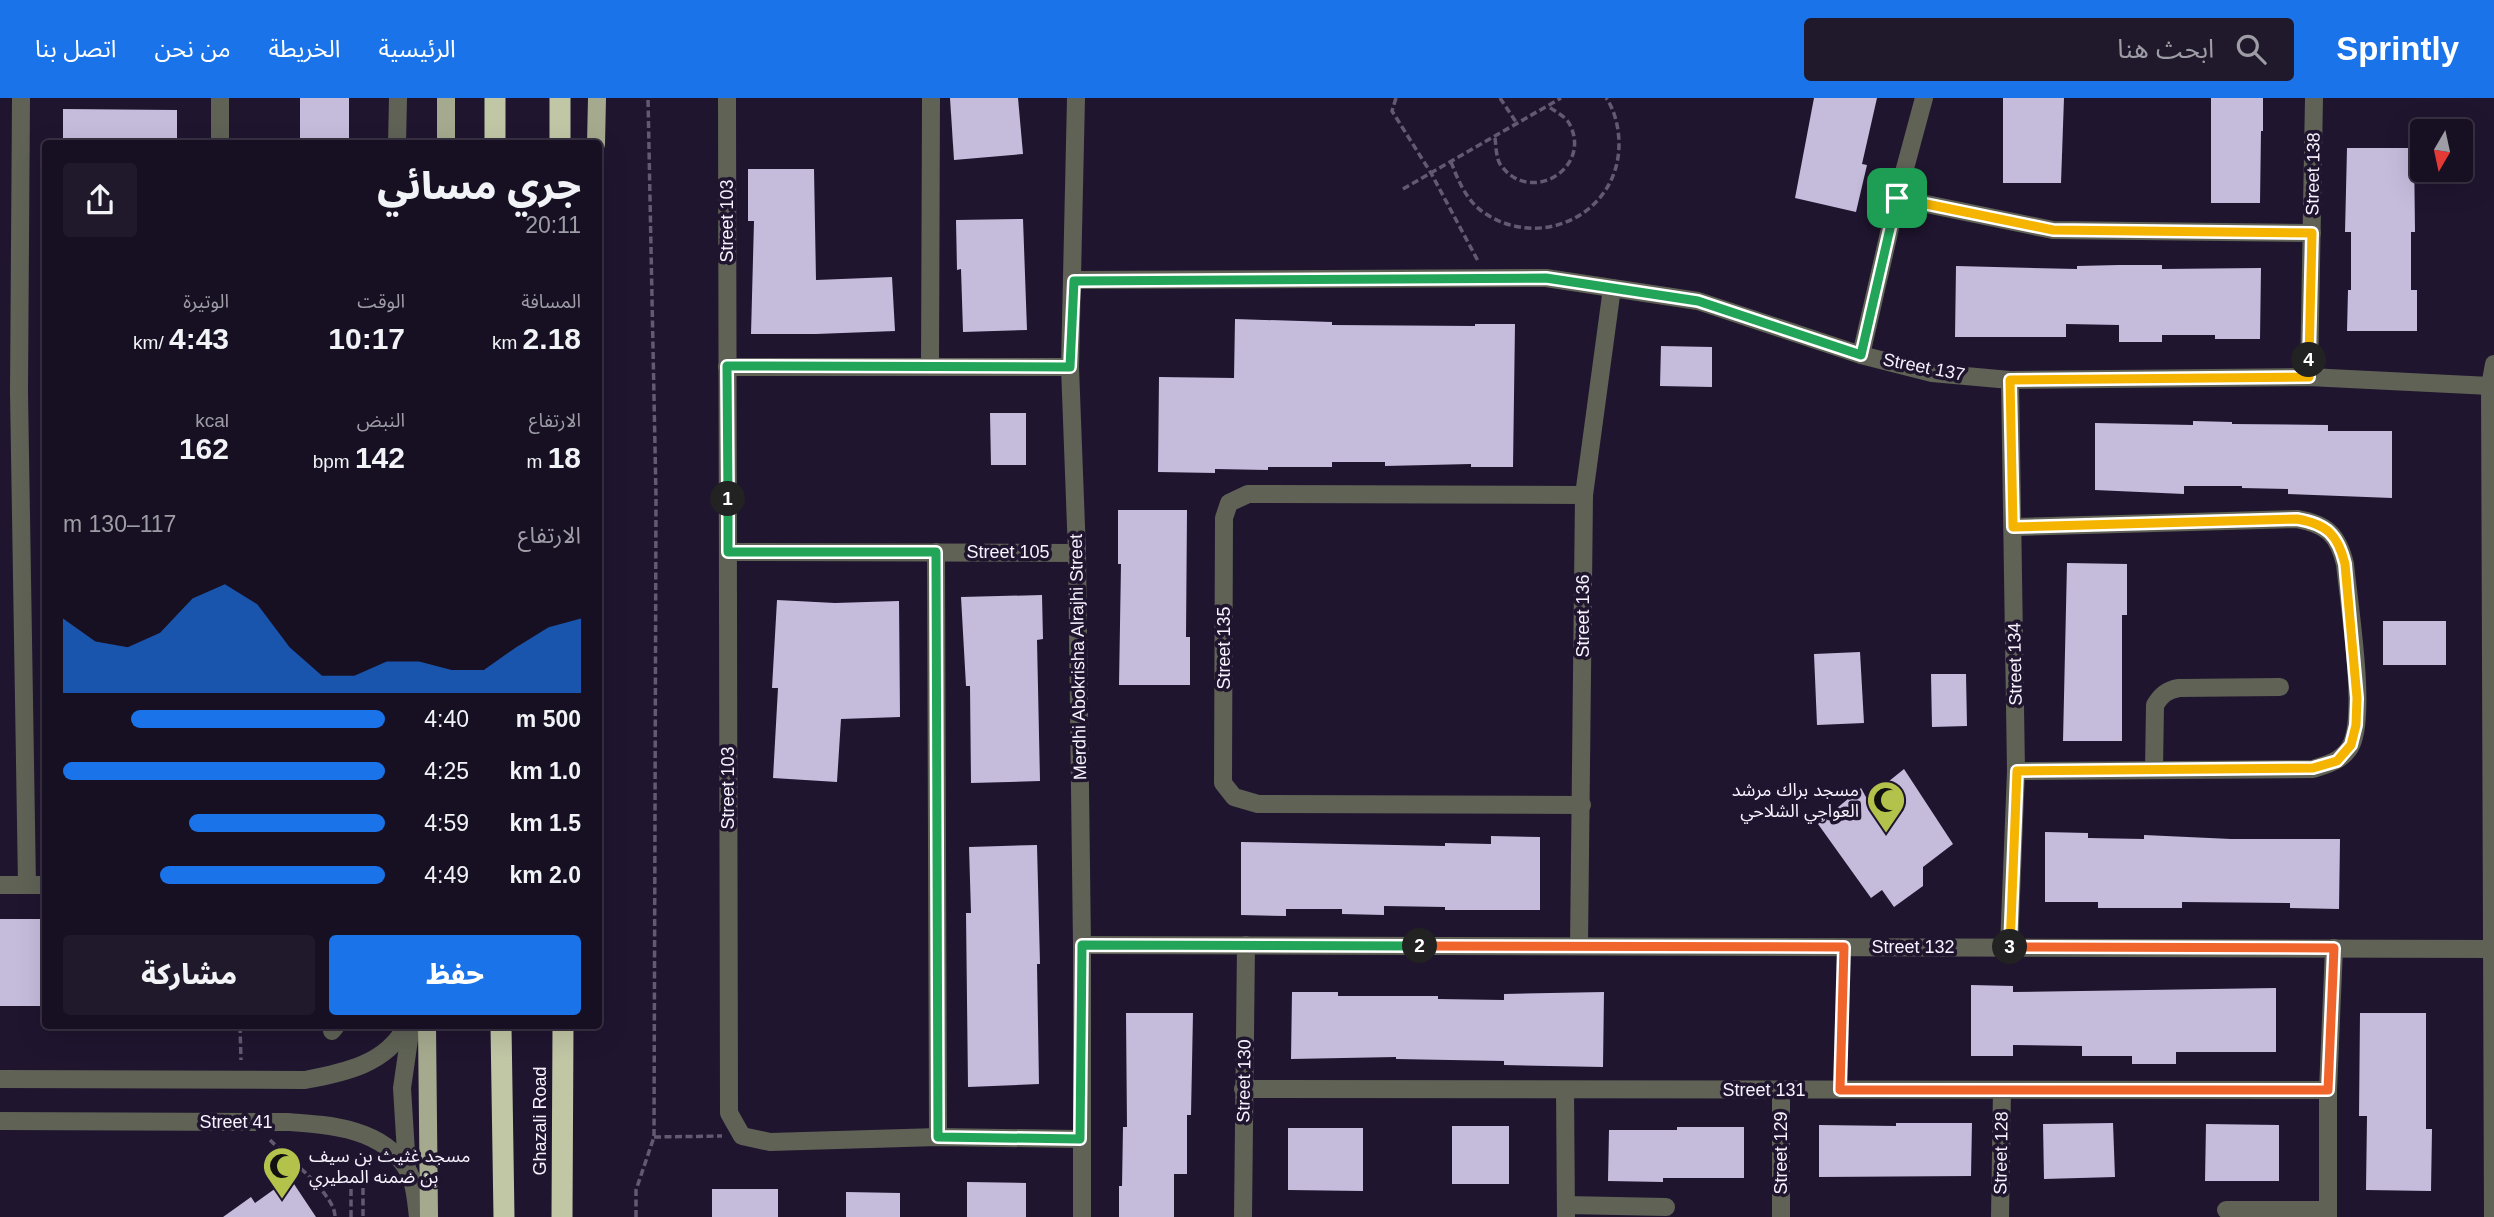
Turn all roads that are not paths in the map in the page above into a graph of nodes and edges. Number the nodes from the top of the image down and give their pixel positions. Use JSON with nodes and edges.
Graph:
{"nodes":[{"id":1,"x":21,"y":98,"type":"edge"},
{"id":2,"x":220,"y":98,"type":"edge"},
{"id":3,"x":398,"y":98,"type":"edge"},
{"id":4,"x":446,"y":98,"type":"edge"},
{"id":5,"x":495,"y":98,"type":"edge"},
{"id":6,"x":560,"y":98,"type":"edge"},
{"id":7,"x":597,"y":98,"type":"edge"},
{"id":8,"x":727,"y":98,"type":"edge"},
{"id":9,"x":931,"y":98,"type":"edge"},
{"id":10,"x":1076,"y":98,"type":"edge"},
{"id":11,"x":1924,"y":98,"type":"edge"},
{"id":12,"x":2314,"y":98,"type":"edge"},
{"id":13,"x":220,"y":140,"type":"edge"},
{"id":14,"x":397,"y":140,"type":"edge"},
{"id":15,"x":446,"y":140,"type":"edge"},
{"id":16,"x":495,"y":140,"type":"edge"},
{"id":17,"x":560,"y":140,"type":"edge"},
{"id":18,"x":596,"y":140,"type":"edge"},
{"id":19,"x":1897,"y":198,"type":"junction"},
{"id":20,"x":2312,"y":233,"type":"junction"},
{"id":21,"x":1074,"y":281,"type":"junction"},
{"id":22,"x":1612,"y":288,"type":"junction"},
{"id":23,"x":1861,"y":355,"type":"junction"},
{"id":24,"x":2494,"y":364,"type":"edge"},
{"id":25,"x":727,"y":366,"type":"junction"},
{"id":26,"x":930,"y":366,"type":"junction"},
{"id":27,"x":1070,"y":367,"type":"junction"},
{"id":28,"x":2309,"y":377,"type":"junction"},
{"id":29,"x":2010,"y":380,"type":"junction"},
{"id":30,"x":2490,"y":386,"type":"junction"},
{"id":31,"x":1584,"y":495,"type":"junction"},
{"id":32,"x":2493,"y":524,"type":"edge"},
{"id":33,"x":2013,"y":527,"type":"junction"},
{"id":34,"x":728,"y":552,"type":"junction"},
{"id":35,"x":936,"y":552,"type":"junction"},
{"id":36,"x":1077,"y":553,"type":"junction"},
{"id":37,"x":2280,"y":687,"type":"dead end"},
{"id":38,"x":2154,"y":770,"type":"junction"},
{"id":39,"x":2017,"y":771,"type":"junction"},
{"id":40,"x":1582,"y":805,"type":"junction"},
{"id":41,"x":0,"y":885,"type":"edge"},
{"id":42,"x":36,"y":885,"type":"edge"},
{"id":43,"x":1082,"y":945,"type":"junction"},
{"id":44,"x":1246,"y":945,"type":"junction"},
{"id":45,"x":1579,"y":946,"type":"junction"},
{"id":46,"x":2009,"y":947,"type":"junction"},
{"id":47,"x":2334,"y":948,"type":"junction"},
{"id":48,"x":2493,"y":949,"type":"edge"},
{"id":49,"x":406,"y":1029,"type":"edge"},
{"id":50,"x":409,"y":1029,"type":"edge"},
{"id":51,"x":427,"y":1029,"type":"edge"},
{"id":52,"x":500,"y":1029,"type":"edge"},
{"id":53,"x":563,"y":1029,"type":"edge"},
{"id":54,"x":0,"y":1079,"type":"edge"},
{"id":55,"x":1243,"y":1089,"type":"junction"},
{"id":56,"x":1564,"y":1090,"type":"junction"},
{"id":57,"x":1782,"y":1090,"type":"junction"},
{"id":58,"x":2002,"y":1090,"type":"junction"},
{"id":59,"x":2328,"y":1090,"type":"junction"},
{"id":60,"x":0,"y":1121,"type":"edge"},
{"id":61,"x":938,"y":1137,"type":"junction"},
{"id":62,"x":1080,"y":1139,"type":"junction"},
{"id":63,"x":407,"y":1169,"type":"junction"},
{"id":64,"x":2493,"y":1180,"type":"edge"},
{"id":65,"x":1666,"y":1207,"type":"dead end"},
{"id":66,"x":2226,"y":1210,"type":"dead end"},
{"id":67,"x":1566,"y":1211,"type":"edge"},
{"id":68,"x":2328,"y":1214,"type":"edge"},
{"id":69,"x":418,"y":1217,"type":"edge"},
{"id":70,"x":429,"y":1217,"type":"edge"},
{"id":71,"x":504,"y":1217,"type":"edge"},
{"id":72,"x":562,"y":1217,"type":"edge"},
{"id":73,"x":1082,"y":1217,"type":"edge"},
{"id":74,"x":1243,"y":1217,"type":"edge"},
{"id":75,"x":1781,"y":1217,"type":"edge"},
{"id":76,"x":2000,"y":1217,"type":"edge"},
{"id":77,"x":2493,"y":1217,"type":"edge"}],
"edges":[{"from":1,"to":42,"type":"street"},
{"from":2,"to":13,"type":"street"},
{"from":3,"to":14,"type":"street"},
{"from":4,"to":15,"type":"main road"},
{"from":5,"to":16,"type":"highway"},
{"from":6,"to":17,"type":"highway"},
{"from":7,"to":18,"type":"main road"},
{"from":8,"to":25,"type":"street","name":"Street 103"},
{"from":9,"to":26,"type":"street"},
{"from":10,"to":21,"type":"street","name":"Merdhi Abokrisha Alrajhi Street"},
{"from":11,"to":19,"type":"street"},
{"from":12,"to":20,"type":"street","name":"Street 138"},
{"from":19,"to":20,"type":"street"},
{"from":19,"to":23,"type":"street"},
{"from":20,"to":28,"type":"street","name":"Street 138"},
{"from":21,"to":22,"type":"street","name":"Street 137"},
{"from":21,"to":27,"type":"street","name":"Merdhi Abokrisha Alrajhi Street"},
{"from":22,"to":23,"type":"street","name":"Street 137"},
{"from":22,"to":31,"type":"street","name":"Street 136"},
{"from":23,"to":29,"type":"street","name":"Street 137"},
{"from":24,"to":30,"type":"street"},
{"from":25,"to":26,"type":"street"},
{"from":25,"to":34,"type":"street","name":"Street 103"},
{"from":26,"to":27,"type":"street"},
{"from":27,"to":36,"type":"street","name":"Merdhi Abokrisha Alrajhi Street"},
{"from":28,"to":29,"type":"street","name":"Street 137"},
{"from":28,"to":30,"type":"street","name":"Street 137"},
{"from":29,"to":33,"type":"street","name":"Street 134"},
{"from":30,"to":32,"type":"street"},
{"from":31,"to":40,"type":"street","name":"Street 136"},
{"from":31,"to":40,"type":"street","name":"Street 135"},
{"from":32,"to":48,"type":"street"},
{"from":33,"to":38,"type":"street"},
{"from":33,"to":39,"type":"street","name":"Street 134"},
{"from":34,"to":35,"type":"street","name":"Street 105"},
{"from":34,"to":61,"type":"street","name":"Street 103"},
{"from":35,"to":36,"type":"street","name":"Street 105"},
{"from":35,"to":61,"type":"street"},
{"from":36,"to":43,"type":"street","name":"Merdhi Abokrisha Alrajhi Street"},
{"from":37,"to":38,"type":"street"},
{"from":38,"to":39,"type":"street"},
{"from":39,"to":46,"type":"street","name":"Street 134"},
{"from":40,"to":45,"type":"street","name":"Street 136"},
{"from":41,"to":42,"type":"street"},
{"from":43,"to":44,"type":"street","name":"Street 132"},
{"from":43,"to":62,"type":"street","name":"Merdhi Abokrisha Alrajhi Street"},
{"from":44,"to":45,"type":"street","name":"Street 132"},
{"from":44,"to":55,"type":"street","name":"Street 130"},
{"from":45,"to":46,"type":"street","name":"Street 132"},
{"from":46,"to":47,"type":"street","name":"Street 132"},
{"from":47,"to":48,"type":"street","name":"Street 132"},
{"from":47,"to":59,"type":"street"},
{"from":48,"to":64,"type":"street"},
{"from":49,"to":54,"type":"street"},
{"from":50,"to":63,"type":"street"},
{"from":51,"to":70,"type":"main road"},
{"from":52,"to":71,"type":"highway","name":"Ghazali Road"},
{"from":53,"to":72,"type":"highway","name":"Ghazali Road"},
{"from":55,"to":56,"type":"street","name":"Street 131"},
{"from":55,"to":74,"type":"street","name":"Street 130"},
{"from":56,"to":57,"type":"street","name":"Street 131"},
{"from":56,"to":67,"type":"street"},
{"from":57,"to":58,"type":"street","name":"Street 131"},
{"from":57,"to":75,"type":"street","name":"Street 129"},
{"from":58,"to":59,"type":"street","name":"Street 131"},
{"from":58,"to":76,"type":"street","name":"Street 128"},
{"from":59,"to":68,"type":"street"},
{"from":60,"to":63,"type":"street","name":"Street 41"},
{"from":61,"to":62,"type":"street"},
{"from":62,"to":73,"type":"street","name":"Merdhi Abokrisha Alrajhi Street"},
{"from":63,"to":69,"type":"street","name":"Street 41"},
{"from":64,"to":77,"type":"street"},
{"from":65,"to":67,"type":"street"},
{"from":66,"to":68,"type":"street"}]}
